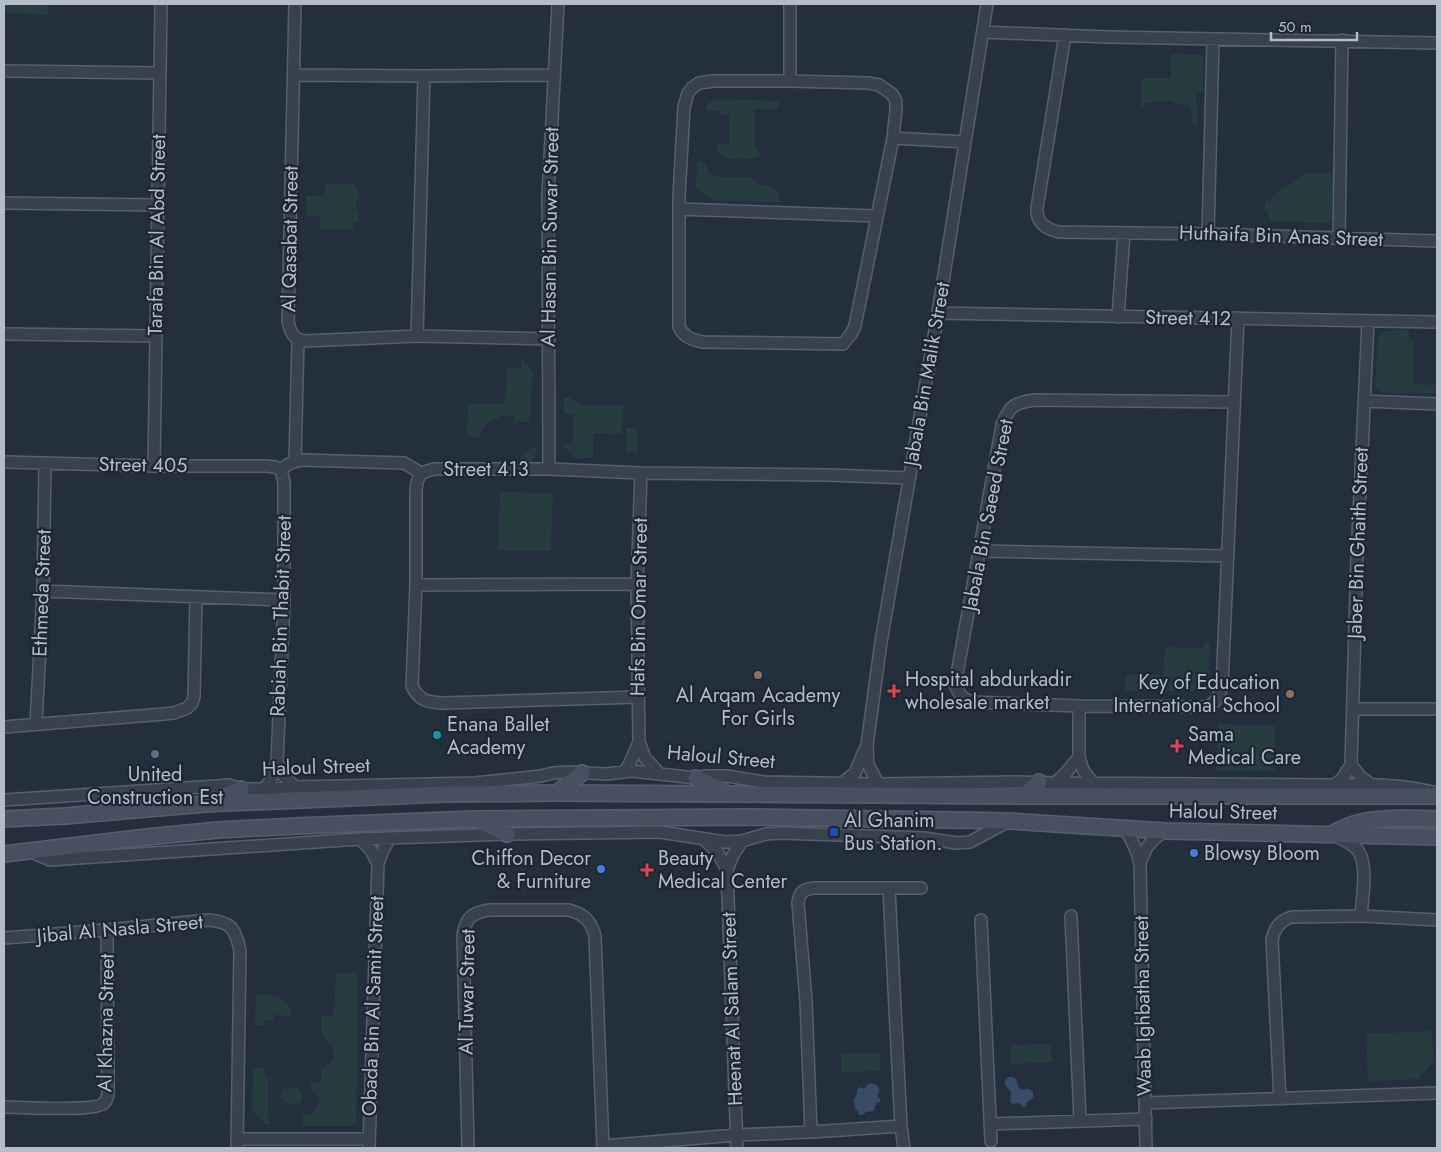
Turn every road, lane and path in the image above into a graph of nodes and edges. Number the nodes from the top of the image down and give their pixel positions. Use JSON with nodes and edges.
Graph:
{"nodes":[{"id":1,"x":161,"y":4,"type":"edge"},
{"id":2,"x":296,"y":4,"type":"edge"},
{"id":3,"x":558,"y":4,"type":"edge"},
{"id":4,"x":790,"y":4,"type":"edge"},
{"id":5,"x":987,"y":4,"type":"edge"},
{"id":6,"x":983,"y":32,"type":"junction"},
{"id":7,"x":1065,"y":35,"type":"junction"},
{"id":8,"x":1214,"y":39,"type":"junction"},
{"id":9,"x":1342,"y":40,"type":"junction"},
{"id":10,"x":1437,"y":43,"type":"edge"},
{"id":11,"x":4,"y":71,"type":"edge"},
{"id":12,"x":159,"y":73,"type":"junction"},
{"id":13,"x":294,"y":75,"type":"junction"},
{"id":14,"x":553,"y":75,"type":"junction"},
{"id":15,"x":424,"y":76,"type":"junction"},
{"id":16,"x":790,"y":81,"type":"junction"},
{"id":17,"x":893,"y":138,"type":"junction"},
{"id":18,"x":965,"y":142,"type":"junction"},
{"id":19,"x":4,"y":203,"type":"edge"},
{"id":20,"x":158,"y":205,"type":"junction"},
{"id":21,"x":679,"y":209,"type":"junction"},
{"id":22,"x":876,"y":216,"type":"junction"},
{"id":23,"x":1124,"y":233,"type":"junction"},
{"id":24,"x":1208,"y":234,"type":"junction"},
{"id":25,"x":1339,"y":238,"type":"junction"},
{"id":26,"x":1437,"y":240,"type":"edge"},
{"id":27,"x":938,"y":313,"type":"junction"},
{"id":28,"x":1118,"y":317,"type":"junction"},
{"id":29,"x":1238,"y":318,"type":"junction"},
{"id":30,"x":1368,"y":321,"type":"junction"},
{"id":31,"x":1437,"y":322,"type":"edge"},
{"id":32,"x":4,"y":334,"type":"edge"},
{"id":33,"x":155,"y":336,"type":"junction"},
{"id":34,"x":417,"y":336,"type":"junction"},
{"id":35,"x":549,"y":339,"type":"junction"},
{"id":36,"x":298,"y":340,"type":"junction"},
{"id":37,"x":1364,"y":401,"type":"junction"},
{"id":38,"x":1234,"y":402,"type":"junction"},
{"id":39,"x":1437,"y":404,"type":"edge"},
{"id":40,"x":295,"y":461,"type":"junction"},
{"id":41,"x":4,"y":462,"type":"edge"},
{"id":42,"x":45,"y":463,"type":"junction"},
{"id":43,"x":154,"y":466,"type":"junction"},
{"id":44,"x":281,"y":470,"type":"junction"},
{"id":45,"x":550,"y":470,"type":"junction"},
{"id":46,"x":421,"y":473,"type":"junction"},
{"id":47,"x":641,"y":473,"type":"junction"},
{"id":48,"x":909,"y":478,"type":"junction"},
{"id":49,"x":980,"y":551,"type":"junction"},
{"id":50,"x":1227,"y":556,"type":"junction"},
{"id":51,"x":638,"y":584,"type":"junction"},
{"id":52,"x":416,"y":585,"type":"junction"},
{"id":53,"x":43,"y":591,"type":"junction"},
{"id":54,"x":196,"y":597,"type":"junction"},
{"id":55,"x":284,"y":600,"type":"junction"},
{"id":56,"x":638,"y":697,"type":"junction"},
{"id":57,"x":1079,"y":706,"type":"junction"},
{"id":58,"x":1437,"y":708,"type":"edge"},
{"id":59,"x":1353,"y":709,"type":"junction"},
{"id":60,"x":36,"y":723,"type":"junction"},
{"id":61,"x":4,"y":727,"type":"edge"},
{"id":62,"x":639,"y":742,"type":"junction"},
{"id":63,"x":867,"y":745,"type":"junction"},
{"id":64,"x":1079,"y":757,"type":"junction"},
{"id":65,"x":277,"y":762,"type":"junction"},
{"id":66,"x":1351,"y":765,"type":"junction"},
{"id":67,"x":625,"y":771,"type":"junction"},
{"id":68,"x":658,"y":772,"type":"junction"},
{"id":69,"x":582,"y":773,"type":"junction"},
{"id":70,"x":696,"y":778,"type":"junction"},
{"id":71,"x":1039,"y":782,"type":"junction"},
{"id":72,"x":842,"y":783,"type":"junction"},
{"id":73,"x":1055,"y":783,"type":"junction"},
{"id":74,"x":1092,"y":783,"type":"junction"},
{"id":75,"x":878,"y":784,"type":"junction"},
{"id":76,"x":1370,"y":784,"type":"junction"},
{"id":77,"x":1334,"y":785,"type":"junction"},
{"id":78,"x":295,"y":787,"type":"junction"},
{"id":79,"x":241,"y":789,"type":"junction"},
{"id":80,"x":264,"y":789,"type":"junction"},
{"id":81,"x":557,"y":793,"type":"junction"},
{"id":82,"x":727,"y":793,"type":"junction"},
{"id":83,"x":1437,"y":795,"type":"edge"},
{"id":84,"x":1023,"y":796,"type":"junction"},
{"id":85,"x":4,"y":800,"type":"edge"},
{"id":86,"x":205,"y":804,"type":"junction"},
{"id":87,"x":65,"y":816,"type":"junction"},
{"id":88,"x":4,"y":819,"type":"edge"},
{"id":89,"x":474,"y":819,"type":"junction"},
{"id":90,"x":1437,"y":819,"type":"edge"},
{"id":91,"x":1009,"y":821,"type":"junction"},
{"id":92,"x":4,"y":829,"type":"edge"},
{"id":93,"x":1125,"y":829,"type":"junction"},
{"id":94,"x":1165,"y":831,"type":"junction"},
{"id":95,"x":507,"y":834,"type":"junction"},
{"id":96,"x":1331,"y":834,"type":"junction"},
{"id":97,"x":1437,"y":837,"type":"edge"},
{"id":98,"x":390,"y":838,"type":"junction"},
{"id":99,"x":360,"y":839,"type":"junction"},
{"id":100,"x":705,"y":840,"type":"junction"},
{"id":101,"x":742,"y":841,"type":"junction"},
{"id":102,"x":29,"y":851,"type":"junction"},
{"id":103,"x":4,"y":854,"type":"edge"},
{"id":104,"x":378,"y":864,"type":"junction"},
{"id":105,"x":1140,"y":864,"type":"junction"},
{"id":106,"x":727,"y":870,"type":"junction"},
{"id":107,"x":889,"y":888,"type":"junction"},
{"id":108,"x":921,"y":888,"type":"dead end"},
{"id":109,"x":1071,"y":916,"type":"dead end"},
{"id":110,"x":1360,"y":916,"type":"junction"},
{"id":111,"x":981,"y":920,"type":"dead end"},
{"id":112,"x":1437,"y":920,"type":"edge"},
{"id":113,"x":107,"y":930,"type":"junction"},
{"id":114,"x":4,"y":938,"type":"edge"},
{"id":115,"x":1437,"y":1093,"type":"edge"},
{"id":116,"x":1280,"y":1099,"type":"junction"},
{"id":117,"x":1145,"y":1103,"type":"junction"},
{"id":118,"x":4,"y":1107,"type":"edge"},
{"id":119,"x":1146,"y":1119,"type":"junction"},
{"id":120,"x":1080,"y":1120,"type":"junction"},
{"id":121,"x":990,"y":1124,"type":"junction"},
{"id":122,"x":901,"y":1126,"type":"junction"},
{"id":123,"x":810,"y":1132,"type":"junction"},
{"id":124,"x":736,"y":1135,"type":"junction"},
{"id":125,"x":991,"y":1141,"type":"dead end"},
{"id":126,"x":237,"y":1144,"type":"edge"},
{"id":127,"x":369,"y":1144,"type":"edge"},
{"id":128,"x":603,"y":1147,"type":"edge"},
{"id":129,"x":468,"y":1148,"type":"edge"},
{"id":130,"x":737,"y":1148,"type":"edge"},
{"id":131,"x":904,"y":1148,"type":"edge"},
{"id":132,"x":1146,"y":1148,"type":"edge"}],
"edges":[{"from":1,"to":12,"type":"street","name":"Tarafa Bin Al Abd Street"},
{"from":2,"to":13,"type":"street","name":"Al Qasabat Street"},
{"from":3,"to":14,"type":"street","name":"Al Hasan Bin Suwar Street"},
{"from":4,"to":16,"type":"street"},
{"from":5,"to":6,"type":"street","name":"Jabala Bin Malik Street"},
{"from":6,"to":7,"type":"street"},
{"from":6,"to":18,"type":"street","name":"Jabala Bin Malik Street"},
{"from":7,"to":8,"type":"street"},
{"from":7,"to":23,"type":"street","name":"Huthaifa Bin Anas Street"},
{"from":8,"to":9,"type":"street"},
{"from":8,"to":24,"type":"street"},
{"from":9,"to":10,"type":"street"},
{"from":9,"to":25,"type":"street"},
{"from":11,"to":12,"type":"street"},
{"from":12,"to":20,"type":"street","name":"Tarafa Bin Al Abd Street"},
{"from":13,"to":15,"type":"street"},
{"from":13,"to":36,"type":"street","name":"Al Qasabat Street"},
{"from":14,"to":15,"type":"street"},
{"from":14,"to":35,"type":"street","name":"Al Hasan Bin Suwar Street"},
{"from":15,"to":34,"type":"street"},
{"from":16,"to":17,"type":"street"},
{"from":16,"to":21,"type":"street"},
{"from":17,"to":18,"type":"street"},
{"from":17,"to":22,"type":"street"},
{"from":18,"to":27,"type":"street","name":"Jabala Bin Malik Street"},
{"from":19,"to":20,"type":"street"},
{"from":20,"to":33,"type":"street","name":"Tarafa Bin Al Abd Street"},
{"from":21,"to":22,"type":"street"},
{"from":21,"to":22,"type":"street"},
{"from":23,"to":24,"type":"street","name":"Huthaifa Bin Anas Street"},
{"from":23,"to":28,"type":"street"},
{"from":24,"to":25,"type":"street","name":"Huthaifa Bin Anas Street"},
{"from":25,"to":26,"type":"street","name":"Huthaifa Bin Anas Street"},
{"from":27,"to":28,"type":"street","name":"Street 412"},
{"from":27,"to":48,"type":"street","name":"Jabala Bin Malik Street"},
{"from":28,"to":29,"type":"street","name":"Street 412"},
{"from":29,"to":30,"type":"street","name":"Street 412"},
{"from":29,"to":38,"type":"street","name":"Jabala Bin Saeed Street"},
{"from":30,"to":31,"type":"street","name":"Street 412"},
{"from":30,"to":37,"type":"street","name":"Jaber Bin Ghaith Street"},
{"from":32,"to":33,"type":"street"},
{"from":33,"to":43,"type":"street","name":"Tarafa Bin Al Abd Street"},
{"from":34,"to":35,"type":"street","name":"Al Qasabat Street"},
{"from":34,"to":36,"type":"street","name":"Al Qasabat Street"},
{"from":35,"to":45,"type":"street","name":"Al Hasan Bin Suwar Street"},
{"from":36,"to":40,"type":"street"},
{"from":37,"to":39,"type":"street"},
{"from":37,"to":59,"type":"street","name":"Jaber Bin Ghaith Street"},
{"from":38,"to":49,"type":"street","name":"Jabala Bin Saeed Street"},
{"from":38,"to":50,"type":"street","name":"Jabala Bin Saeed Street"},
{"from":40,"to":44,"type":"street"},
{"from":40,"to":46,"type":"street"},
{"from":41,"to":42,"type":"street","name":"Street 405"},
{"from":42,"to":43,"type":"street","name":"Street 405"},
{"from":42,"to":53,"type":"street","name":"Ethmeda Street"},
{"from":43,"to":44,"type":"street","name":"Street 405"},
{"from":44,"to":55,"type":"street","name":"Rabiah Bin Thabit Street"},
{"from":45,"to":46,"type":"street","name":"Street 413"},
{"from":45,"to":47,"type":"street","name":"Street 413"},
{"from":46,"to":52,"type":"street","name":"Street 413"},
{"from":47,"to":48,"type":"street","name":"Street 413"},
{"from":47,"to":51,"type":"street","name":"Hafs Bin Omar Street"},
{"from":48,"to":63,"type":"street","name":"Jabala Bin Malik Street"},
{"from":49,"to":50,"type":"street"},
{"from":49,"to":57,"type":"street","name":"Jabala Bin Saeed Street"},
{"from":50,"to":57,"type":"street","name":"Jabala Bin Saeed Street"},
{"from":51,"to":52,"type":"street"},
{"from":51,"to":56,"type":"street","name":"Hafs Bin Omar Street"},
{"from":52,"to":56,"type":"street","name":"Street 413"},
{"from":53,"to":54,"type":"street"},
{"from":53,"to":60,"type":"street","name":"Ethmeda Street"},
{"from":54,"to":55,"type":"street"},
{"from":54,"to":60,"type":"street"},
{"from":55,"to":65,"type":"street","name":"Rabiah Bin Thabit Street"},
{"from":56,"to":62,"type":"street","name":"Hafs Bin Omar Street"},
{"from":57,"to":64,"type":"street"},
{"from":58,"to":59,"type":"street"},
{"from":59,"to":66,"type":"street","name":"Jaber Bin Ghaith Street"},
{"from":60,"to":61,"type":"street"},
{"from":62,"to":67,"type":"street","name":"Hafs Bin Omar Street"},
{"from":62,"to":68,"type":"street","name":"Hafs Bin Omar Street"},
{"from":63,"to":72,"type":"street","name":"Jabala Bin Malik Street"},
{"from":63,"to":75,"type":"street","name":"Jabala Bin Malik Street"},
{"from":64,"to":73,"type":"street"},
{"from":64,"to":74,"type":"street"},
{"from":65,"to":78,"type":"street"},
{"from":65,"to":80,"type":"street","name":"Rabiah Bin Thabit Street"},
{"from":66,"to":76,"type":"street"},
{"from":66,"to":77,"type":"street"},
{"from":67,"to":68,"type":"street","name":"Haloul Street"},
{"from":67,"to":69,"type":"street","name":"Haloul Street"},
{"from":68,"to":70,"type":"street","name":"Haloul Street"},
{"from":69,"to":78,"type":"street","name":"Haloul Street"},
{"from":69,"to":81,"type":"main road"},
{"from":70,"to":72,"type":"street","name":"Haloul Street"},
{"from":70,"to":82,"type":"main road"},
{"from":71,"to":73,"type":"street","name":"Haloul Street"},
{"from":71,"to":75,"type":"street","name":"Haloul Street"},
{"from":71,"to":84,"type":"main road"},
{"from":72,"to":75,"type":"street","name":"Haloul Street"},
{"from":73,"to":74,"type":"street","name":"Haloul Street"},
{"from":74,"to":77,"type":"street","name":"Haloul Street"},
{"from":76,"to":77,"type":"street","name":"Haloul Street"},
{"from":76,"to":83,"type":"street","name":"Haloul Street"},
{"from":78,"to":80,"type":"street","name":"Haloul Street"},
{"from":79,"to":80,"type":"street","name":"Haloul Street"},
{"from":79,"to":85,"type":"street","name":"Haloul Street"},
{"from":79,"to":86,"type":"main road"},
{"from":81,"to":82,"type":"main road","name":"Haloul Street"},
{"from":81,"to":86,"type":"main road","name":"Haloul Street"},
{"from":82,"to":84,"type":"main road","name":"Haloul Street"},
{"from":83,"to":84,"type":"main road","name":"Haloul Street"},
{"from":86,"to":87,"type":"main road","name":"Haloul Street"},
{"from":87,"to":88,"type":"main road","name":"Haloul Street"},
{"from":87,"to":92,"type":"main road"},
{"from":89,"to":91,"type":"main road","name":"Haloul Street"},
{"from":89,"to":95,"type":"main road"},
{"from":89,"to":102,"type":"main road","name":"Haloul Street"},
{"from":90,"to":96,"type":"main road"},
{"from":91,"to":93,"type":"main road","name":"Haloul Street"},
{"from":91,"to":101,"type":"street","name":"Haloul Street"},
{"from":93,"to":94,"type":"main road","name":"Haloul Street"},
{"from":93,"to":105,"type":"street","name":"Waab Ighbatha Street"},
{"from":94,"to":96,"type":"main road","name":"Haloul Street"},
{"from":94,"to":105,"type":"street","name":"Waab Ighbatha Street"},
{"from":95,"to":98,"type":"street","name":"Haloul Street"},
{"from":95,"to":100,"type":"street","name":"Haloul Street"},
{"from":96,"to":97,"type":"main road","name":"Haloul Street"},
{"from":96,"to":110,"type":"street"},
{"from":98,"to":99,"type":"street","name":"Haloul Street"},
{"from":98,"to":104,"type":"street","name":"Obada Bin Al Samit Street"},
{"from":99,"to":102,"type":"street","name":"Haloul Street"},
{"from":99,"to":104,"type":"street"},
{"from":100,"to":101,"type":"street","name":"Haloul Street"},
{"from":100,"to":106,"type":"street"},
{"from":101,"to":106,"type":"street","name":"Heenat Al Salam Street"},
{"from":102,"to":103,"type":"main road","name":"Haloul Street"},
{"from":104,"to":127,"type":"street","name":"Obada Bin Al Samit Street"},
{"from":105,"to":117,"type":"street","name":"Waab Ighbatha Street"},
{"from":106,"to":124,"type":"street","name":"Heenat Al Salam Street"},
{"from":107,"to":108,"type":"street"},
{"from":107,"to":122,"type":"street"},
{"from":107,"to":123,"type":"street"},
{"from":109,"to":120,"type":"street"},
{"from":110,"to":112,"type":"street"},
{"from":110,"to":116,"type":"street"},
{"from":111,"to":121,"type":"street"},
{"from":113,"to":114,"type":"street","name":"Jibal Al Nasla Street"},
{"from":113,"to":118,"type":"street","name":"Al Khazna Street"},
{"from":113,"to":126,"type":"street","name":"Jibal Al Nasla Street"},
{"from":115,"to":116,"type":"street"},
{"from":116,"to":117,"type":"street"},
{"from":117,"to":119,"type":"street","name":"Waab Ighbatha Street"},
{"from":119,"to":120,"type":"street"},
{"from":119,"to":132,"type":"street","name":"Waab Ighbatha Street"},
{"from":120,"to":121,"type":"street"},
{"from":121,"to":125,"type":"street"},
{"from":122,"to":123,"type":"street","name":"Al Tuwar Street"},
{"from":122,"to":131,"type":"street"},
{"from":123,"to":124,"type":"street","name":"Al Tuwar Street"},
{"from":124,"to":128,"type":"street","name":"Al Tuwar Street"},
{"from":124,"to":130,"type":"street","name":"Heenat Al Salam Street"},
{"from":126,"to":127,"type":"street","name":"Jibal Al Nasla Street"},
{"from":128,"to":129,"type":"street","name":"Al Tuwar Street"}]}
